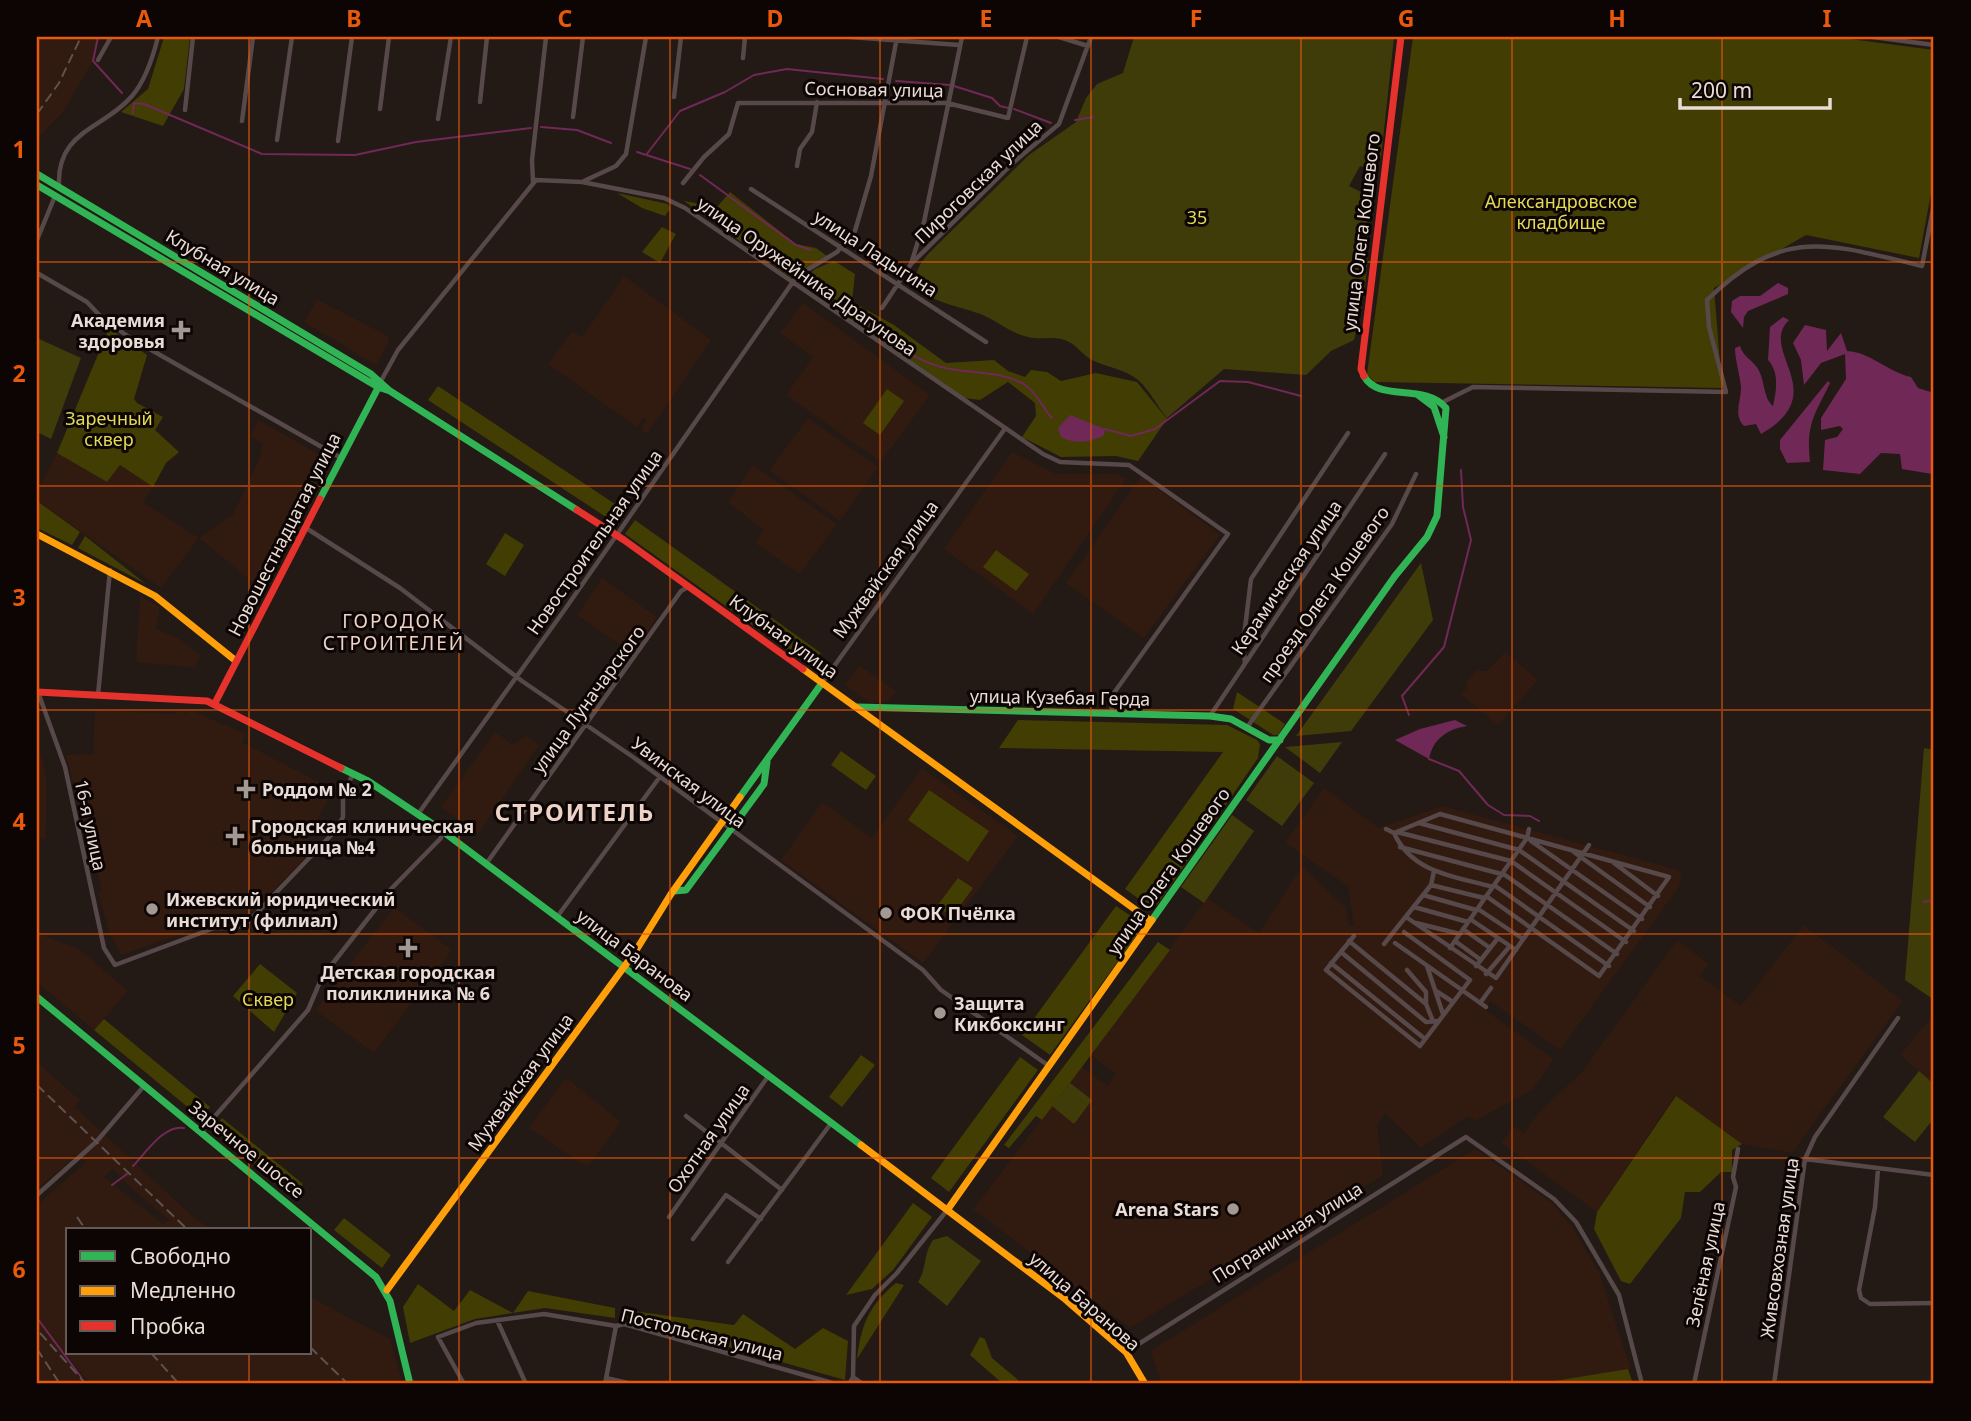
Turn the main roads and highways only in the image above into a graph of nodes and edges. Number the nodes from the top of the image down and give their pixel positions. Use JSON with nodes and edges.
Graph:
{"nodes":[{"id":1,"x":1401,"y":37,"type":"edge"},
{"id":2,"x":37,"y":174,"type":"edge"},
{"id":3,"x":37,"y":184,"type":"edge"},
{"id":4,"x":57,"y":192,"type":"junction"},
{"id":5,"x":379,"y":384,"type":"junction"},
{"id":6,"x":1413,"y":393,"type":"junction"},
{"id":7,"x":1445,"y":446,"type":"junction"},
{"id":8,"x":37,"y":534,"type":"edge"},
{"id":9,"x":236,"y":661,"type":"junction"},
{"id":10,"x":822,"y":683,"type":"junction"},
{"id":11,"x":37,"y":692,"type":"edge"},
{"id":12,"x":215,"y":703,"type":"junction"},
{"id":13,"x":855,"y":707,"type":"junction"},
{"id":14,"x":1260,"y":734,"type":"junction"},
{"id":15,"x":1280,"y":740,"type":"junction"},
{"id":16,"x":1266,"y":759,"type":"junction"},
{"id":17,"x":767,"y":761,"type":"junction"},
{"id":18,"x":674,"y":891,"type":"junction"},
{"id":19,"x":1151,"y":921,"type":"junction"},
{"id":20,"x":625,"y":966,"type":"junction"},
{"id":21,"x":37,"y":997,"type":"edge"},
{"id":22,"x":948,"y":1209,"type":"junction"},
{"id":23,"x":387,"y":1290,"type":"junction"},
{"id":24,"x":410,"y":1384,"type":"edge"},
{"id":25,"x":1145,"y":1384,"type":"edge"}],
"edges":[{"from":1,"to":6,"type":"main road","name":"улица Олега Кошевого"},
{"from":2,"to":4,"type":"main road","name":"Клубная улица"},
{"from":3,"to":4,"type":"main road","name":"Клубная улица"},
{"from":4,"to":5,"type":"main road","name":"Клубная улица"},
{"from":5,"to":9,"type":"main road","name":"Новошестнадцатая улица"},
{"from":5,"to":10,"type":"main road","name":"Клубная улица"},
{"from":6,"to":7,"type":"main road","name":"улица Олега Кошевого"},
{"from":6,"to":7,"type":"main road","name":"улица Олега Кошевого"},
{"from":7,"to":15,"type":"main road","name":"улица Олега Кошевого"},
{"from":8,"to":9,"type":"main road"},
{"from":9,"to":12,"type":"main road","name":"Новошестнадцатая улица"},
{"from":10,"to":13,"type":"main road","name":"Клубная улица"},
{"from":10,"to":17,"type":"main road","name":"Мужвайская улица"},
{"from":11,"to":12,"type":"main road","name":"улица Баранова"},
{"from":12,"to":20,"type":"main road","name":"улица Баранова"},
{"from":13,"to":14,"type":"main road","name":"улица Кузебая Герда"},
{"from":13,"to":19,"type":"main road","name":"Клубная улица"},
{"from":14,"to":15,"type":"main road","name":"улица Кузебая Герда"},
{"from":14,"to":16,"type":"main road"},
{"from":15,"to":16,"type":"main road","name":"улица Олега Кошевого"},
{"from":16,"to":19,"type":"main road","name":"улица Олега Кошевого"},
{"from":17,"to":18,"type":"main road","name":"Мужвайская улица"},
{"from":17,"to":18,"type":"main road","name":"Мужвайская улица"},
{"from":18,"to":20,"type":"main road","name":"Мужвайская улица"},
{"from":19,"to":22,"type":"main road","name":"улица Олега Кошевого"},
{"from":20,"to":22,"type":"main road","name":"улица Баранова"},
{"from":20,"to":23,"type":"main road","name":"Мужвайская улица"},
{"from":21,"to":23,"type":"main road","name":"Заречное шоссе"},
{"from":22,"to":25,"type":"main road","name":"улица Баранова"},
{"from":23,"to":24,"type":"main road"}]}
